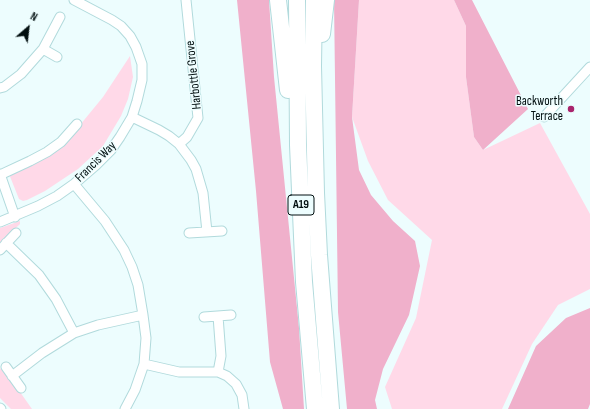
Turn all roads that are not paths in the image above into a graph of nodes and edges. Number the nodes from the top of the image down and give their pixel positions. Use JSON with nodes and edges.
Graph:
{"nodes":[{"id":1,"x":74,"y":0,"type":"edge"},
{"id":2,"x":186,"y":0,"type":"edge"},
{"id":3,"x":278,"y":0,"type":"edge"},
{"id":4,"x":297,"y":0,"type":"edge"},
{"id":5,"x":314,"y":0,"type":"edge"},
{"id":6,"x":326,"y":0,"type":"edge"},
{"id":7,"x":60,"y":17,"type":"dead end"},
{"id":8,"x":43,"y":49,"type":"junction"},
{"id":9,"x":57,"y":57,"type":"dead end"},
{"id":10,"x":313,"y":66,"type":"junction"},
{"id":11,"x":589,"y":71,"type":"edge"},
{"id":12,"x":0,"y":88,"type":"edge"},
{"id":13,"x":132,"y":117,"type":"junction"},
{"id":14,"x":544,"y":117,"type":"dead end"},
{"id":15,"x":77,"y":124,"type":"dead end"},
{"id":16,"x":179,"y":144,"type":"junction"},
{"id":17,"x":298,"y":145,"type":"junction"},
{"id":18,"x":0,"y":174,"type":"edge"},
{"id":19,"x":74,"y":184,"type":"junction"},
{"id":20,"x":15,"y":217,"type":"junction"},
{"id":21,"x":0,"y":222,"type":"edge"},
{"id":22,"x":222,"y":231,"type":"dead end"},
{"id":23,"x":207,"y":232,"type":"junction"},
{"id":24,"x":16,"y":233,"type":"dead end"},
{"id":25,"x":189,"y":233,"type":"dead end"},
{"id":26,"x":3,"y":247,"type":"edge"},
{"id":27,"x":143,"y":315,"type":"junction"},
{"id":28,"x":231,"y":315,"type":"dead end"},
{"id":29,"x":218,"y":316,"type":"junction"},
{"id":30,"x":204,"y":317,"type":"dead end"},
{"id":31,"x":74,"y":333,"type":"junction"},
{"id":32,"x":144,"y":364,"type":"junction"},
{"id":33,"x":6,"y":367,"type":"dead end"},
{"id":34,"x":218,"y":372,"type":"junction"},
{"id":35,"x":12,"y":376,"type":"junction"},
{"id":36,"x":21,"y":388,"type":"dead end"},
{"id":37,"x":125,"y":409,"type":"edge"},
{"id":38,"x":244,"y":409,"type":"edge"},
{"id":39,"x":315,"y":409,"type":"edge"},
{"id":40,"x":330,"y":409,"type":"edge"}],
"edges":[{"from":1,"to":13,"type":"street","name":"Francis Way"},
{"from":2,"to":16,"type":"street","name":"Harbottle Grove"},
{"from":3,"to":17,"type":"highway"},
{"from":4,"to":17,"type":"highway","number":"A19"},
{"from":5,"to":10,"type":"highway","number":"A19"},
{"from":6,"to":10,"type":"highway"},
{"from":7,"to":8,"type":"street"},
{"from":8,"to":9,"type":"street"},
{"from":8,"to":12,"type":"street"},
{"from":10,"to":40,"type":"highway","number":"A19"},
{"from":11,"to":14,"type":"street"},
{"from":13,"to":16,"type":"street"},
{"from":13,"to":19,"type":"street","name":"Francis Way"},
{"from":15,"to":18,"type":"street"},
{"from":16,"to":23,"type":"street"},
{"from":17,"to":39,"type":"highway","number":"A19"},
{"from":18,"to":20,"type":"street"},
{"from":19,"to":20,"type":"street","name":"Francis Way"},
{"from":19,"to":27,"type":"street"},
{"from":20,"to":21,"type":"street","name":"Francis Way"},
{"from":22,"to":23,"type":"street"},
{"from":23,"to":25,"type":"street"},
{"from":24,"to":26,"type":"street"},
{"from":26,"to":31,"type":"street"},
{"from":27,"to":31,"type":"street"},
{"from":27,"to":32,"type":"street"},
{"from":28,"to":29,"type":"street"},
{"from":29,"to":30,"type":"street"},
{"from":29,"to":34,"type":"street"},
{"from":31,"to":35,"type":"street"},
{"from":32,"to":34,"type":"street"},
{"from":32,"to":37,"type":"street"},
{"from":33,"to":35,"type":"street"},
{"from":34,"to":38,"type":"street"},
{"from":35,"to":36,"type":"street"}]}
